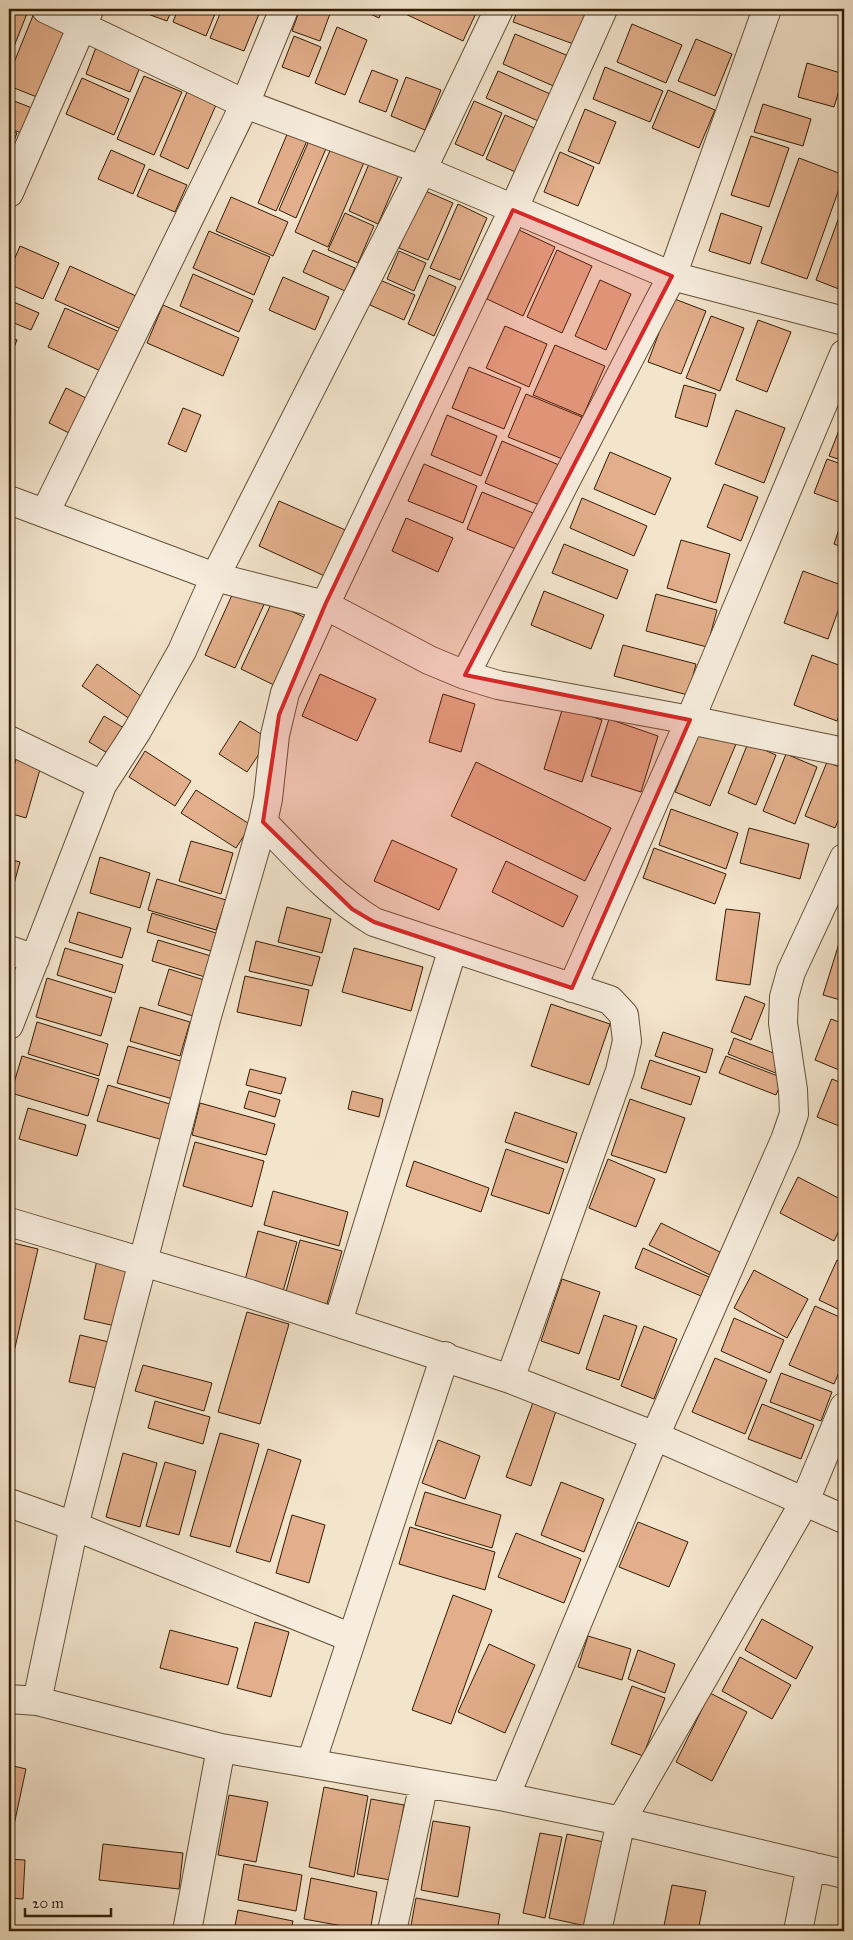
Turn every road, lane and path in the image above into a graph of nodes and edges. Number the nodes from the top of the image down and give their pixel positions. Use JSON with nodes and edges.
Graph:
{"nodes":[{"id":1,"x":46,"y":9,"type":"edge"},
{"id":2,"x":284,"y":9,"type":"edge"},
{"id":3,"x":499,"y":9,"type":"edge"},
{"id":4,"x":603,"y":9,"type":"edge"},
{"id":5,"x":767,"y":9,"type":"edge"},
{"id":6,"x":86,"y":18,"type":"edge"},
{"id":7,"x":245,"y":104,"type":"junction"},
{"id":8,"x":422,"y":170,"type":"junction"},
{"id":9,"x":9,"y":193,"type":"edge"},
{"id":10,"x":513,"y":210,"type":"junction"},
{"id":11,"x":672,"y":276,"type":"junction"},
{"id":12,"x":844,"y":321,"type":"edge"},
{"id":13,"x":844,"y":354,"type":"edge"},
{"id":14,"x":9,"y":500,"type":"edge"},
{"id":15,"x":45,"y":513,"type":"junction"},
{"id":16,"x":214,"y":577,"type":"junction"},
{"id":17,"x":325,"y":605,"type":"junction"},
{"id":18,"x":465,"y":675,"type":"junction"},
{"id":19,"x":690,"y":720,"type":"junction"},
{"id":20,"x":9,"y":740,"type":"edge"},
{"id":21,"x":844,"y":752,"type":"edge"},
{"id":22,"x":102,"y":785,"type":"junction"},
{"id":23,"x":263,"y":822,"type":"junction"},
{"id":24,"x":844,"y":858,"type":"edge"},
{"id":25,"x":452,"y":948,"type":"junction"},
{"id":26,"x":9,"y":950,"type":"edge"},
{"id":27,"x":35,"y":959,"type":"junction"},
{"id":28,"x":572,"y":988,"type":"junction"},
{"id":29,"x":9,"y":1025,"type":"edge"},
{"id":30,"x":9,"y":1222,"type":"edge"},
{"id":31,"x":142,"y":1263,"type":"junction"},
{"id":32,"x":338,"y":1322,"type":"junction"},
{"id":33,"x":445,"y":1356,"type":"junction"},
{"id":34,"x":510,"y":1379,"type":"junction"},
{"id":35,"x":844,"y":1407,"type":"edge"},
{"id":36,"x":655,"y":1436,"type":"junction"},
{"id":37,"x":9,"y":1503,"type":"edge"},
{"id":38,"x":804,"y":1503,"type":"junction"},
{"id":39,"x":844,"y":1519,"type":"edge"},
{"id":40,"x":74,"y":1526,"type":"junction"},
{"id":41,"x":352,"y":1638,"type":"junction"},
{"id":42,"x":9,"y":1699,"type":"edge"},
{"id":43,"x":37,"y":1700,"type":"junction"},
{"id":44,"x":221,"y":1748,"type":"junction"},
{"id":45,"x":311,"y":1763,"type":"junction"},
{"id":46,"x":424,"y":1783,"type":"junction"},
{"id":47,"x":505,"y":1797,"type":"junction"},
{"id":48,"x":621,"y":1821,"type":"junction"},
{"id":49,"x":811,"y":1866,"type":"junction"},
{"id":50,"x":843,"y":1869,"type":"edge"},
{"id":51,"x":187,"y":1931,"type":"edge"},
{"id":52,"x":392,"y":1931,"type":"edge"},
{"id":53,"x":597,"y":1931,"type":"edge"},
{"id":54,"x":798,"y":1931,"type":"edge"}],
"edges":[{"from":1,"to":6,"type":"street"},
{"from":2,"to":7,"type":"street"},
{"from":3,"to":8,"type":"street"},
{"from":4,"to":10,"type":"street"},
{"from":5,"to":11,"type":"street"},
{"from":6,"to":7,"type":"street"},
{"from":6,"to":9,"type":"street"},
{"from":7,"to":8,"type":"street"},
{"from":7,"to":15,"type":"street"},
{"from":8,"to":10,"type":"street"},
{"from":8,"to":16,"type":"street"},
{"from":10,"to":11,"type":"street"},
{"from":10,"to":17,"type":"street"},
{"from":11,"to":12,"type":"street"},
{"from":11,"to":18,"type":"street"},
{"from":13,"to":19,"type":"street"},
{"from":14,"to":15,"type":"street"},
{"from":15,"to":16,"type":"street"},
{"from":16,"to":17,"type":"street"},
{"from":16,"to":22,"type":"street"},
{"from":17,"to":18,"type":"street"},
{"from":17,"to":23,"type":"street"},
{"from":18,"to":19,"type":"street"},
{"from":19,"to":21,"type":"street"},
{"from":19,"to":28,"type":"street"},
{"from":20,"to":22,"type":"street"},
{"from":22,"to":27,"type":"street"},
{"from":23,"to":25,"type":"street"},
{"from":23,"to":31,"type":"street"},
{"from":24,"to":36,"type":"street"},
{"from":25,"to":28,"type":"street"},
{"from":25,"to":32,"type":"street"},
{"from":26,"to":27,"type":"street"},
{"from":27,"to":29,"type":"street"},
{"from":28,"to":34,"type":"street"},
{"from":30,"to":31,"type":"street"},
{"from":31,"to":32,"type":"street"},
{"from":31,"to":40,"type":"street"},
{"from":32,"to":33,"type":"street"},
{"from":33,"to":34,"type":"street"},
{"from":33,"to":41,"type":"street"},
{"from":34,"to":36,"type":"street"},
{"from":35,"to":38,"type":"street"},
{"from":36,"to":38,"type":"street"},
{"from":36,"to":47,"type":"street"},
{"from":37,"to":40,"type":"street"},
{"from":38,"to":39,"type":"street"},
{"from":38,"to":48,"type":"street"},
{"from":40,"to":41,"type":"street"},
{"from":40,"to":43,"type":"street"},
{"from":41,"to":45,"type":"street"},
{"from":42,"to":43,"type":"street"},
{"from":43,"to":44,"type":"street"},
{"from":44,"to":45,"type":"street"},
{"from":44,"to":51,"type":"street"},
{"from":45,"to":46,"type":"street"},
{"from":46,"to":47,"type":"street"},
{"from":46,"to":52,"type":"street"},
{"from":47,"to":48,"type":"street"},
{"from":48,"to":49,"type":"street"},
{"from":48,"to":53,"type":"street"},
{"from":49,"to":50,"type":"street"},
{"from":49,"to":54,"type":"street"}]}
